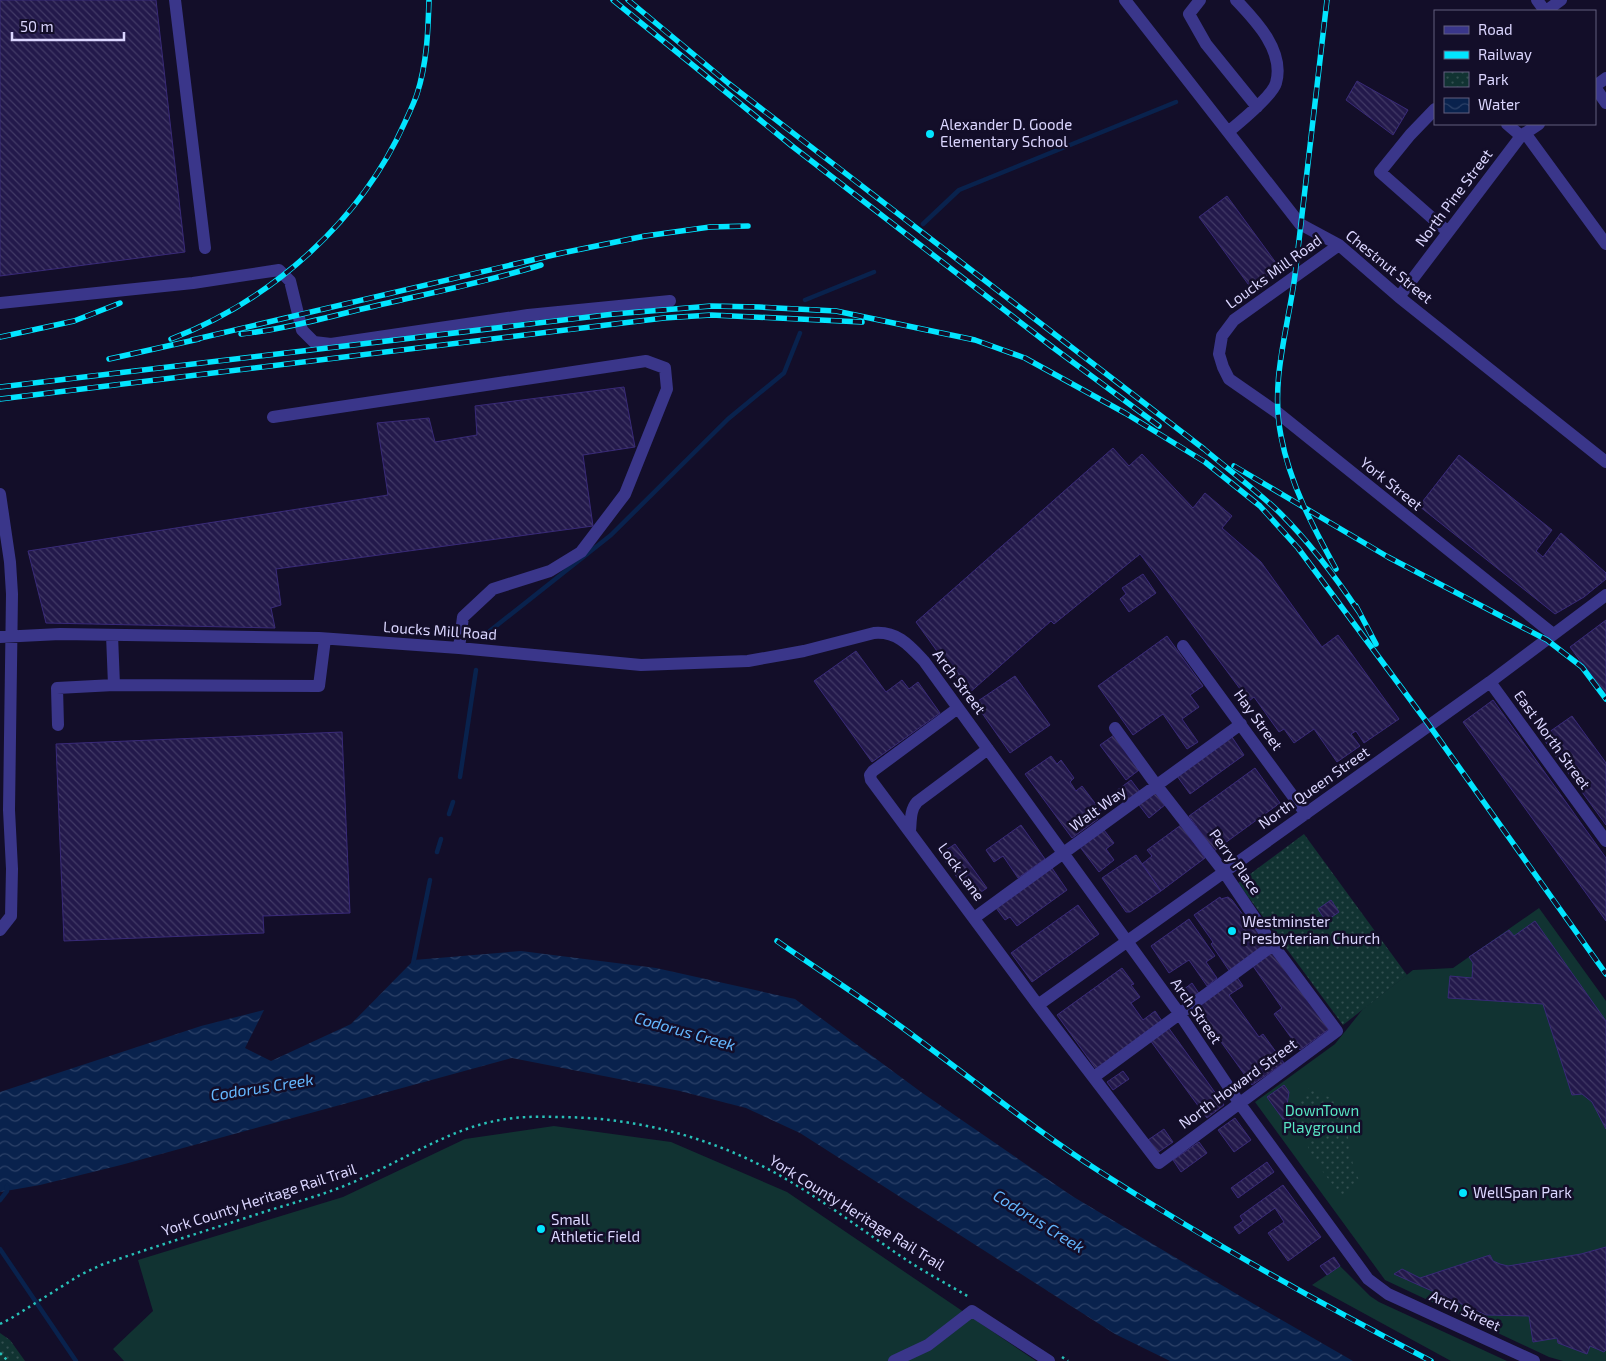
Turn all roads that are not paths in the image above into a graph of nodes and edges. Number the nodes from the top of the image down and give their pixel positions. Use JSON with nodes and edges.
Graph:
{"nodes":[{"id":1,"x":175,"y":0,"type":"edge"},
{"id":2,"x":1124,"y":0,"type":"edge"},
{"id":3,"x":1200,"y":0,"type":"edge"},
{"id":4,"x":1236,"y":0,"type":"edge"},
{"id":5,"x":1561,"y":0,"type":"edge"},
{"id":6,"x":1546,"y":10,"type":"edge"},
{"id":7,"x":1596,"y":88,"type":"edge"},
{"id":8,"x":1606,"y":103,"type":"edge"},
{"id":9,"x":1257,"y":107,"type":"junction"},
{"id":10,"x":1434,"y":110,"type":"edge"},
{"id":11,"x":1508,"y":125,"type":"edge"},
{"id":12,"x":1538,"y":125,"type":"edge"},
{"id":13,"x":1228,"y":132,"type":"junction"},
{"id":14,"x":1523,"y":135,"type":"junction"},
{"id":15,"x":1448,"y":232,"type":"junction"},
{"id":16,"x":1606,"y":244,"type":"edge"},
{"id":17,"x":1339,"y":245,"type":"junction"},
{"id":18,"x":205,"y":248,"type":"dead end"},
{"id":19,"x":1399,"y":297,"type":"junction"},
{"id":20,"x":670,"y":301,"type":"dead end"},
{"id":21,"x":0,"y":303,"type":"edge"},
{"id":22,"x":1219,"y":354,"type":"joint"},
{"id":23,"x":273,"y":417,"type":"dead end"},
{"id":24,"x":1606,"y":462,"type":"edge"},
{"id":25,"x":0,"y":494,"type":"edge"},
{"id":26,"x":6,"y":595,"type":"edge"},
{"id":27,"x":1606,"y":595,"type":"edge"},
{"id":28,"x":874,"y":633,"type":"joint"},
{"id":29,"x":1553,"y":634,"type":"junction"},
{"id":30,"x":112,"y":635,"type":"junction"},
{"id":31,"x":5,"y":637,"type":"edge"},
{"id":32,"x":325,"y":639,"type":"junction"},
{"id":33,"x":1183,"y":646,"type":"dead end"},
{"id":34,"x":459,"y":648,"type":"junction"},
{"id":35,"x":5,"y":677,"type":"edge"},
{"id":36,"x":1490,"y":682,"type":"junction"},
{"id":37,"x":114,"y":685,"type":"junction"},
{"id":38,"x":958,"y":708,"type":"junction"},
{"id":39,"x":1241,"y":724,"type":"junction"},
{"id":40,"x":58,"y":725,"type":"dead end"},
{"id":41,"x":1115,"y":728,"type":"dead end"},
{"id":42,"x":988,"y":749,"type":"junction"},
{"id":43,"x":1157,"y":786,"type":"junction"},
{"id":44,"x":1306,"y":814,"type":"junction"},
{"id":45,"x":910,"y":831,"type":"junction"},
{"id":46,"x":1606,"y":841,"type":"edge"},
{"id":47,"x":1064,"y":854,"type":"junction"},
{"id":48,"x":1224,"y":872,"type":"junction"},
{"id":49,"x":974,"y":918,"type":"junction"},
{"id":50,"x":0,"y":930,"type":"edge"},
{"id":51,"x":1126,"y":942,"type":"junction"},
{"id":52,"x":1273,"y":945,"type":"junction"},
{"id":53,"x":1038,"y":1006,"type":"junction"},
{"id":54,"x":1179,"y":1013,"type":"junction"},
{"id":55,"x":1337,"y":1031,"type":"joint"},
{"id":56,"x":1094,"y":1077,"type":"junction"},
{"id":57,"x":1240,"y":1104,"type":"junction"},
{"id":58,"x":1158,"y":1163,"type":"joint"},
{"id":59,"x":1054,"y":1358,"type":"edge"},
{"id":60,"x":894,"y":1361,"type":"edge"},
{"id":61,"x":1534,"y":1361,"type":"edge"}],
"edges":[{"from":1,"to":18,"type":"street"},
{"from":2,"to":13,"type":"street","name":"Chestnut Street"},
{"from":3,"to":9,"type":"street"},
{"from":4,"to":9,"type":"street"},
{"from":5,"to":6,"type":"street"},
{"from":7,"to":8,"type":"street"},
{"from":9,"to":13,"type":"street"},
{"from":10,"to":15,"type":"street"},
{"from":11,"to":14,"type":"street"},
{"from":12,"to":14,"type":"street","name":"North Pine Street"},
{"from":13,"to":17,"type":"street","name":"Chestnut Street"},
{"from":14,"to":15,"type":"street","name":"North Pine Street"},
{"from":14,"to":16,"type":"street"},
{"from":15,"to":19,"type":"street","name":"North Pine Street"},
{"from":17,"to":19,"type":"street","name":"Chestnut Street"},
{"from":17,"to":22,"type":"street","name":"Loucks Mill Road"},
{"from":19,"to":24,"type":"street","name":"Chestnut Street"},
{"from":20,"to":21,"type":"street"},
{"from":22,"to":29,"type":"street","name":"York Street"},
{"from":23,"to":34,"type":"street"},
{"from":25,"to":26,"type":"street"},
{"from":26,"to":31,"type":"street"},
{"from":27,"to":29,"type":"street","name":"North Queen Street"},
{"from":28,"to":34,"type":"street","name":"Loucks Mill Road"},
{"from":28,"to":38,"type":"street","name":"Arch Street"},
{"from":29,"to":36,"type":"street","name":"North Queen Street"},
{"from":30,"to":31,"type":"street","name":"Loucks Mill Road"},
{"from":30,"to":32,"type":"street","name":"Loucks Mill Road"},
{"from":30,"to":37,"type":"street"},
{"from":31,"to":35,"type":"street"},
{"from":32,"to":34,"type":"street","name":"Loucks Mill Road"},
{"from":32,"to":37,"type":"street"},
{"from":33,"to":39,"type":"street","name":"Hay Street"},
{"from":35,"to":50,"type":"street"},
{"from":36,"to":44,"type":"street","name":"North Queen Street"},
{"from":36,"to":46,"type":"street","name":"East North Street"},
{"from":37,"to":40,"type":"street"},
{"from":38,"to":42,"type":"street","name":"Arch Street"},
{"from":38,"to":45,"type":"street","name":"Lock Lane"},
{"from":39,"to":43,"type":"street","name":"Walt Way"},
{"from":39,"to":44,"type":"street","name":"Hay Street"},
{"from":41,"to":43,"type":"street","name":"Perry Place"},
{"from":42,"to":45,"type":"street"},
{"from":42,"to":47,"type":"street","name":"Arch Street"},
{"from":43,"to":47,"type":"street","name":"Walt Way"},
{"from":43,"to":48,"type":"street","name":"Perry Place"},
{"from":44,"to":48,"type":"street","name":"North Queen Street"},
{"from":45,"to":49,"type":"street","name":"Lock Lane"},
{"from":47,"to":49,"type":"street","name":"Walt Way"},
{"from":47,"to":51,"type":"street","name":"Arch Street"},
{"from":48,"to":51,"type":"street","name":"North Queen Street"},
{"from":48,"to":52,"type":"street","name":"Perry Place"},
{"from":49,"to":53,"type":"street","name":"Lock Lane"},
{"from":51,"to":53,"type":"street","name":"North Queen Street"},
{"from":51,"to":54,"type":"street","name":"Arch Street"},
{"from":52,"to":54,"type":"street"},
{"from":52,"to":55,"type":"street","name":"Perry Place"},
{"from":53,"to":56,"type":"street","name":"Lock Lane"},
{"from":54,"to":56,"type":"street"},
{"from":54,"to":57,"type":"street","name":"Arch Street"},
{"from":55,"to":57,"type":"street","name":"North Howard Street"},
{"from":56,"to":58,"type":"street","name":"Lock Lane"},
{"from":57,"to":58,"type":"street","name":"North Howard Street"},
{"from":57,"to":61,"type":"street","name":"Arch Street"},
{"from":59,"to":60,"type":"street"}]}
